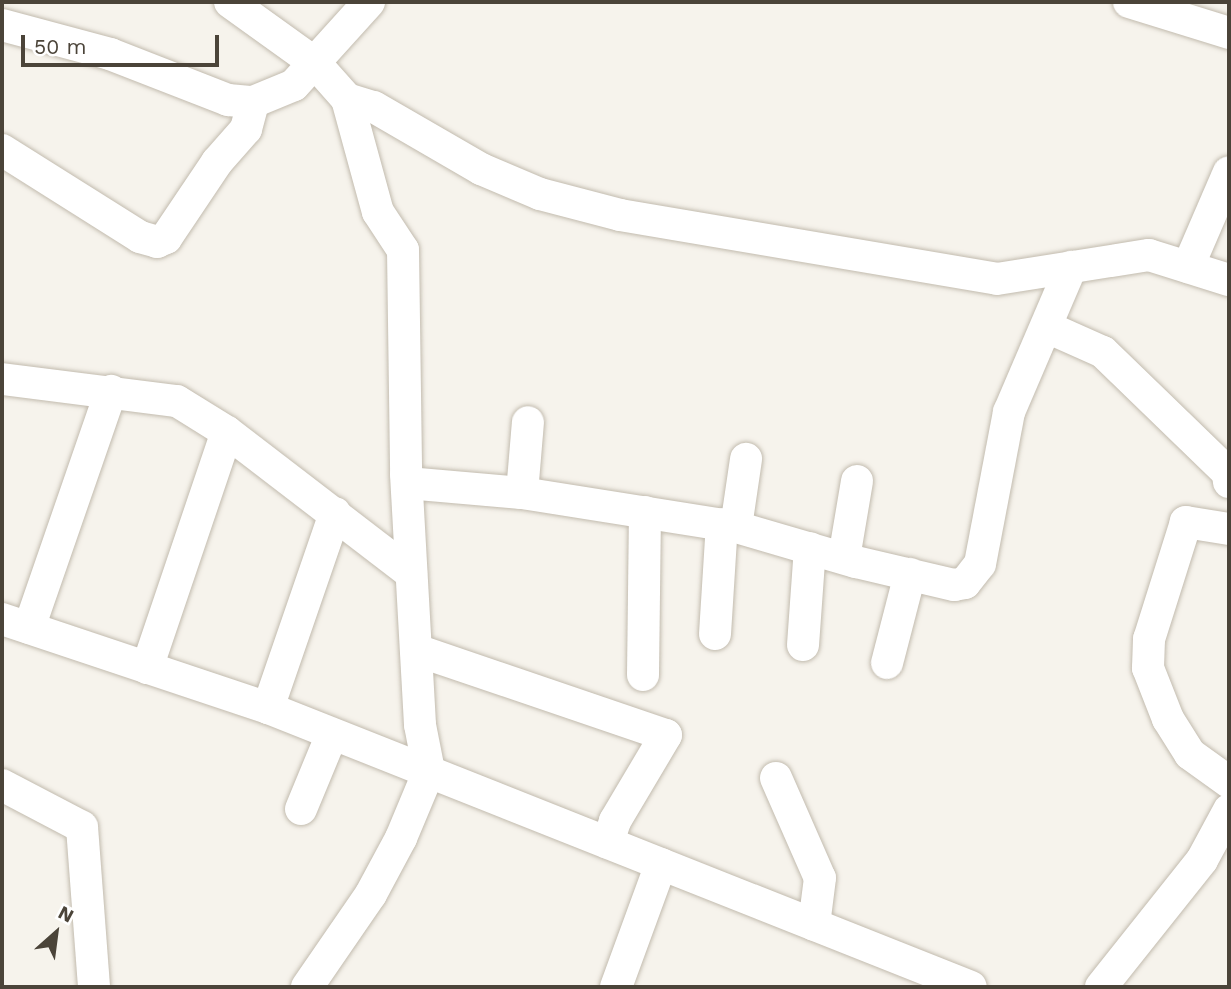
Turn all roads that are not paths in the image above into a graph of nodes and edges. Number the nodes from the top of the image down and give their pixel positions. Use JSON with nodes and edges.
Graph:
{"nodes":[{"id":1,"x":230,"y":2,"type":"edge"},
{"id":2,"x":369,"y":2,"type":"edge"},
{"id":3,"x":1129,"y":2,"type":"edge"},
{"id":4,"x":2,"y":25,"type":"edge"},
{"id":5,"x":1229,"y":33,"type":"edge"},
{"id":6,"x":315,"y":63,"type":"junction"},
{"id":7,"x":346,"y":99,"type":"junction"},
{"id":8,"x":253,"y":102,"type":"junction"},
{"id":9,"x":2,"y":150,"type":"edge"},
{"id":10,"x":1229,"y":172,"type":"edge"},
{"id":11,"x":1071,"y":267,"type":"junction"},
{"id":12,"x":1188,"y":267,"type":"junction"},
{"id":13,"x":1229,"y":280,"type":"edge"},
{"id":14,"x":1049,"y":328,"type":"junction"},
{"id":15,"x":2,"y":379,"type":"edge"},
{"id":16,"x":111,"y":391,"type":"junction"},
{"id":17,"x":528,"y":422,"type":"dead end"},
{"id":18,"x":228,"y":432,"type":"junction"},
{"id":19,"x":746,"y":459,"type":"dead end"},
{"id":20,"x":857,"y":481,"type":"dead end"},
{"id":21,"x":1229,"y":482,"type":"edge"},
{"id":22,"x":407,"y":483,"type":"junction"},
{"id":23,"x":522,"y":493,"type":"junction"},
{"id":24,"x":645,"y":512,"type":"junction"},
{"id":25,"x":335,"y":513,"type":"junction"},
{"id":26,"x":729,"y":526,"type":"junction"},
{"id":27,"x":1229,"y":529,"type":"edge"},
{"id":28,"x":810,"y":548,"type":"junction"},
{"id":29,"x":844,"y":558,"type":"junction"},
{"id":30,"x":411,"y":573,"type":"junction"},
{"id":31,"x":910,"y":573,"type":"junction"},
{"id":32,"x":11,"y":628,"type":"edge"},
{"id":33,"x":715,"y":634,"type":"dead end"},
{"id":34,"x":803,"y":645,"type":"dead end"},
{"id":35,"x":415,"y":650,"type":"junction"},
{"id":36,"x":887,"y":663,"type":"dead end"},
{"id":37,"x":147,"y":668,"type":"junction"},
{"id":38,"x":643,"y":676,"type":"dead end"},
{"id":39,"x":268,"y":708,"type":"junction"},
{"id":40,"x":332,"y":734,"type":"junction"},
{"id":41,"x":429,"y":771,"type":"junction"},
{"id":42,"x":776,"y":778,"type":"dead end"},
{"id":43,"x":1229,"y":782,"type":"edge"},
{"id":44,"x":2,"y":785,"type":"edge"},
{"id":45,"x":301,"y":809,"type":"dead end"},
{"id":46,"x":1229,"y":810,"type":"edge"},
{"id":47,"x":608,"y":843,"type":"junction"},
{"id":48,"x":661,"y":864,"type":"junction"},
{"id":49,"x":814,"y":925,"type":"junction"},
{"id":50,"x":94,"y":987,"type":"edge"},
{"id":51,"x":307,"y":987,"type":"edge"},
{"id":52,"x":616,"y":987,"type":"edge"},
{"id":53,"x":971,"y":987,"type":"edge"},
{"id":54,"x":1101,"y":987,"type":"edge"}],
"edges":[{"from":1,"to":6,"type":"street"},
{"from":2,"to":6,"type":"street"},
{"from":3,"to":5,"type":"street"},
{"from":4,"to":8,"type":"street"},
{"from":6,"to":7,"type":"street"},
{"from":6,"to":8,"type":"street"},
{"from":7,"to":11,"type":"street"},
{"from":7,"to":22,"type":"street"},
{"from":8,"to":9,"type":"street"},
{"from":10,"to":12,"type":"street"},
{"from":11,"to":12,"type":"street"},
{"from":11,"to":14,"type":"street"},
{"from":12,"to":13,"type":"street"},
{"from":14,"to":21,"type":"street"},
{"from":14,"to":31,"type":"street"},
{"from":15,"to":16,"type":"street"},
{"from":16,"to":18,"type":"street"},
{"from":16,"to":32,"type":"street"},
{"from":17,"to":23,"type":"street"},
{"from":18,"to":25,"type":"street"},
{"from":18,"to":37,"type":"street"},
{"from":19,"to":26,"type":"street"},
{"from":20,"to":29,"type":"street"},
{"from":22,"to":23,"type":"street"},
{"from":22,"to":30,"type":"street"},
{"from":23,"to":24,"type":"street"},
{"from":24,"to":26,"type":"street"},
{"from":24,"to":38,"type":"street"},
{"from":25,"to":30,"type":"street"},
{"from":25,"to":39,"type":"street"},
{"from":26,"to":28,"type":"street"},
{"from":26,"to":33,"type":"street"},
{"from":27,"to":43,"type":"street"},
{"from":28,"to":29,"type":"street"},
{"from":28,"to":34,"type":"street"},
{"from":29,"to":31,"type":"street"},
{"from":30,"to":35,"type":"street"},
{"from":31,"to":36,"type":"street"},
{"from":32,"to":37,"type":"street"},
{"from":35,"to":41,"type":"street"},
{"from":35,"to":47,"type":"street"},
{"from":37,"to":39,"type":"street"},
{"from":39,"to":40,"type":"street"},
{"from":40,"to":41,"type":"street"},
{"from":40,"to":45,"type":"street"},
{"from":41,"to":47,"type":"street"},
{"from":41,"to":51,"type":"street"},
{"from":42,"to":49,"type":"street"},
{"from":44,"to":50,"type":"street"},
{"from":46,"to":54,"type":"street"},
{"from":47,"to":48,"type":"street"},
{"from":48,"to":49,"type":"street"},
{"from":48,"to":52,"type":"street"},
{"from":49,"to":53,"type":"street"}]}
